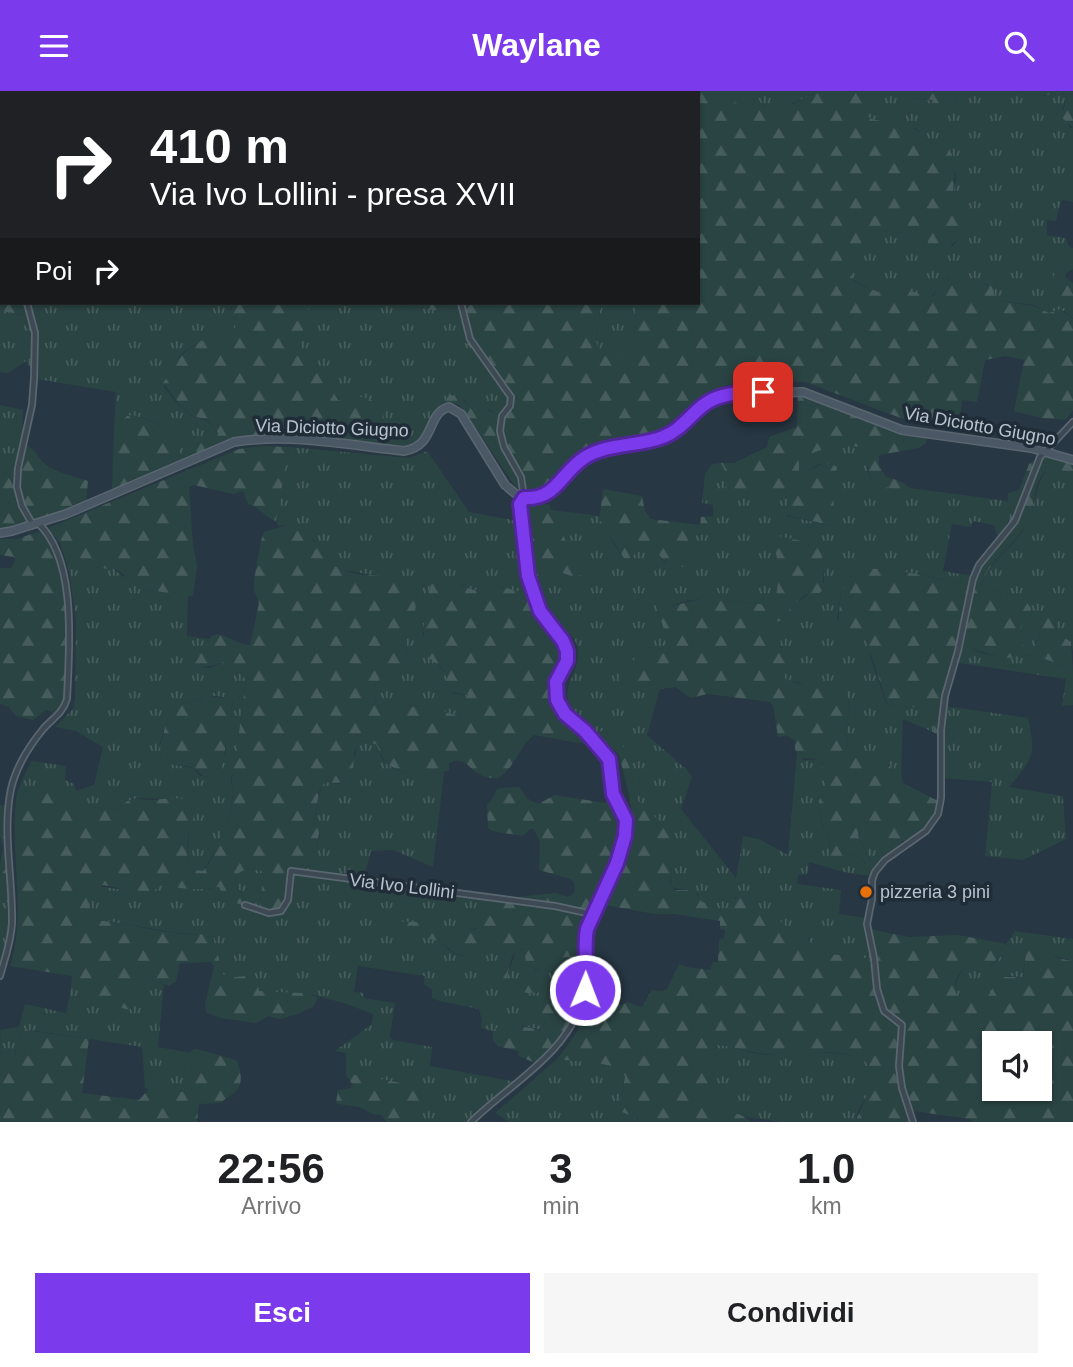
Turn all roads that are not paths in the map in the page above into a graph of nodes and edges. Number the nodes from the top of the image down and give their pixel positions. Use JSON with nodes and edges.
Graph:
{"nodes":[{"id":1,"x":28,"y":305,"type":"edge"},
{"id":2,"x":462,"y":305,"type":"edge"},
{"id":3,"x":1073,"y":422,"type":"edge"},
{"id":4,"x":1046,"y":452,"type":"junction"},
{"id":5,"x":1073,"y":460,"type":"edge"},
{"id":6,"x":524,"y":498,"type":"junction"},
{"id":7,"x":35,"y":524,"type":"junction"},
{"id":8,"x":0,"y":533,"type":"edge"},
{"id":9,"x":245,"y":905,"type":"dead end"},
{"id":10,"x":592,"y":914,"type":"junction"},
{"id":11,"x":0,"y":976,"type":"edge"},
{"id":12,"x":471,"y":1122,"type":"edge"},
{"id":13,"x":913,"y":1122,"type":"edge"}],
"edges":[{"from":1,"to":7,"type":"street"},
{"from":2,"to":6,"type":"street"},
{"from":3,"to":4,"type":"street"},
{"from":4,"to":5,"type":"main road","name":"Via Diciotto Giugno"},
{"from":4,"to":6,"type":"main road","name":"Via Diciotto Giugno"},
{"from":4,"to":13,"type":"street"},
{"from":6,"to":7,"type":"main road","name":"Via Diciotto Giugno"},
{"from":6,"to":10,"type":"street"},
{"from":7,"to":8,"type":"main road","name":"Via Diciotto Giugno"},
{"from":7,"to":11,"type":"street"},
{"from":9,"to":10,"type":"street","name":"Via Ivo Lollini"},
{"from":10,"to":12,"type":"street"}]}
